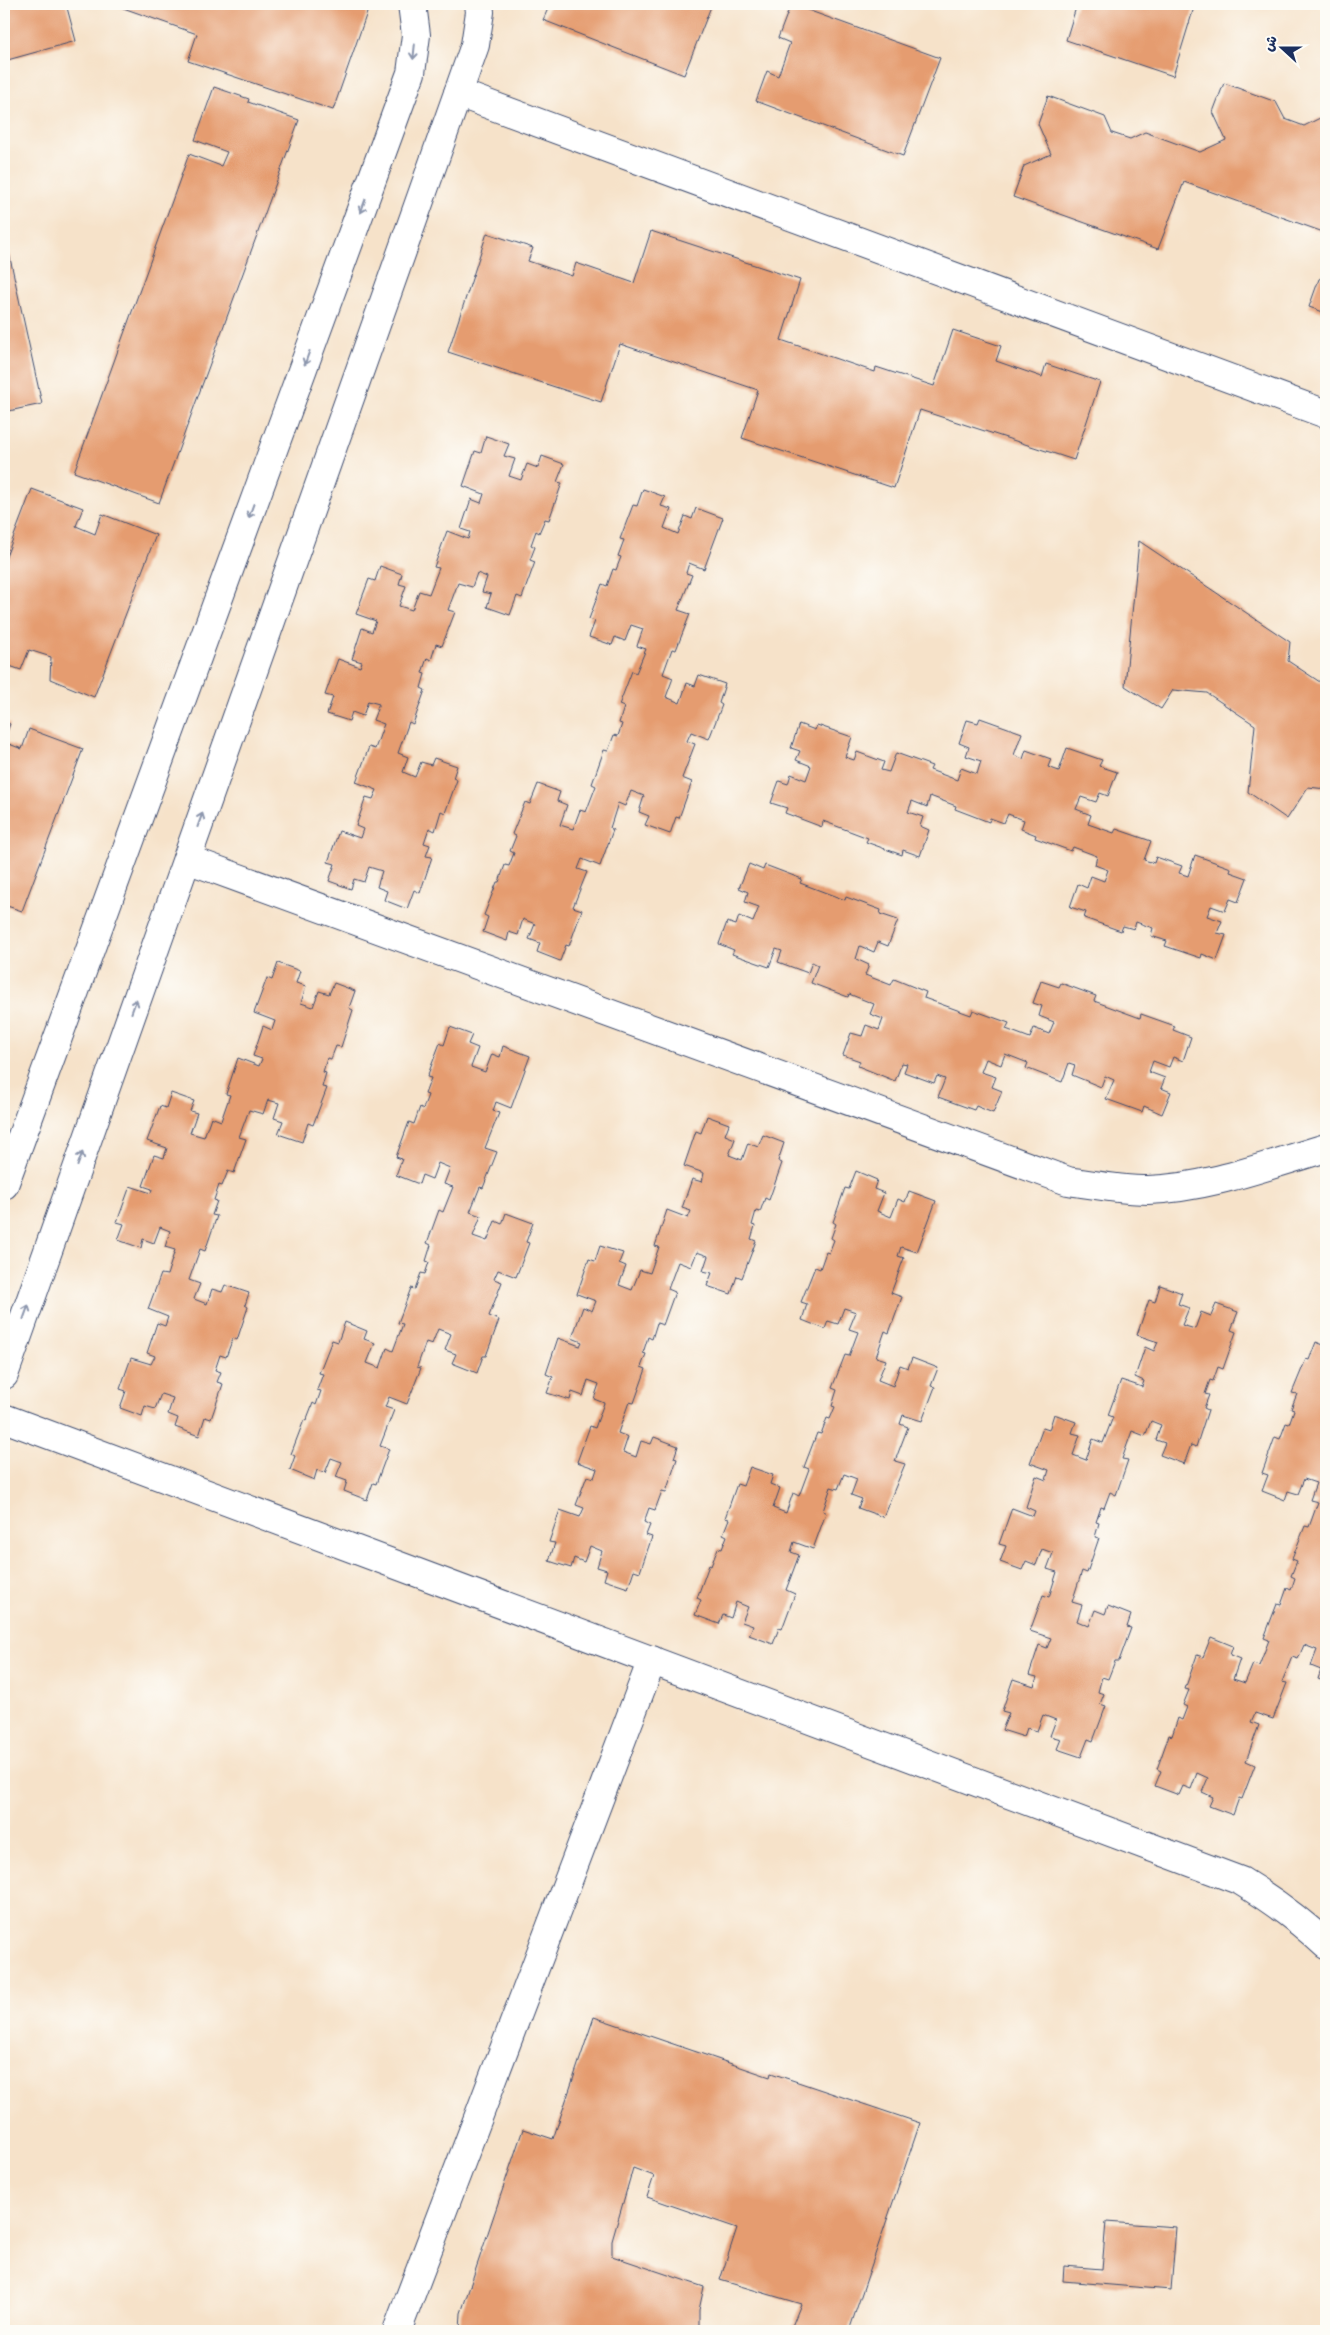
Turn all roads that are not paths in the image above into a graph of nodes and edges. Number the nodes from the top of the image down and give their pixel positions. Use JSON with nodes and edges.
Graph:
{"nodes":[{"id":1,"x":412,"y":4,"type":"edge"},
{"id":2,"x":479,"y":4,"type":"edge"},
{"id":3,"x":458,"y":93,"type":"junction"},
{"id":4,"x":1326,"y":414,"type":"edge"},
{"id":5,"x":186,"y":859,"type":"junction"},
{"id":6,"x":1326,"y":1148,"type":"edge"},
{"id":7,"x":4,"y":1185,"type":"edge"},
{"id":8,"x":4,"y":1375,"type":"edge"},
{"id":9,"x":4,"y":1418,"type":"edge"},
{"id":10,"x":652,"y":1660,"type":"junction"},
{"id":11,"x":1326,"y":1945,"type":"edge"},
{"id":12,"x":397,"y":2331,"type":"edge"}],
"edges":[{"from":1,"to":7,"type":"street","one_way":true},
{"from":2,"to":3,"type":"street"},
{"from":3,"to":4,"type":"street"},
{"from":5,"to":3,"type":"street","one_way":true},
{"from":5,"to":6,"type":"street"},
{"from":8,"to":5,"type":"street","one_way":true},
{"from":9,"to":10,"type":"street"},
{"from":10,"to":11,"type":"street"},
{"from":10,"to":12,"type":"street"}]}
